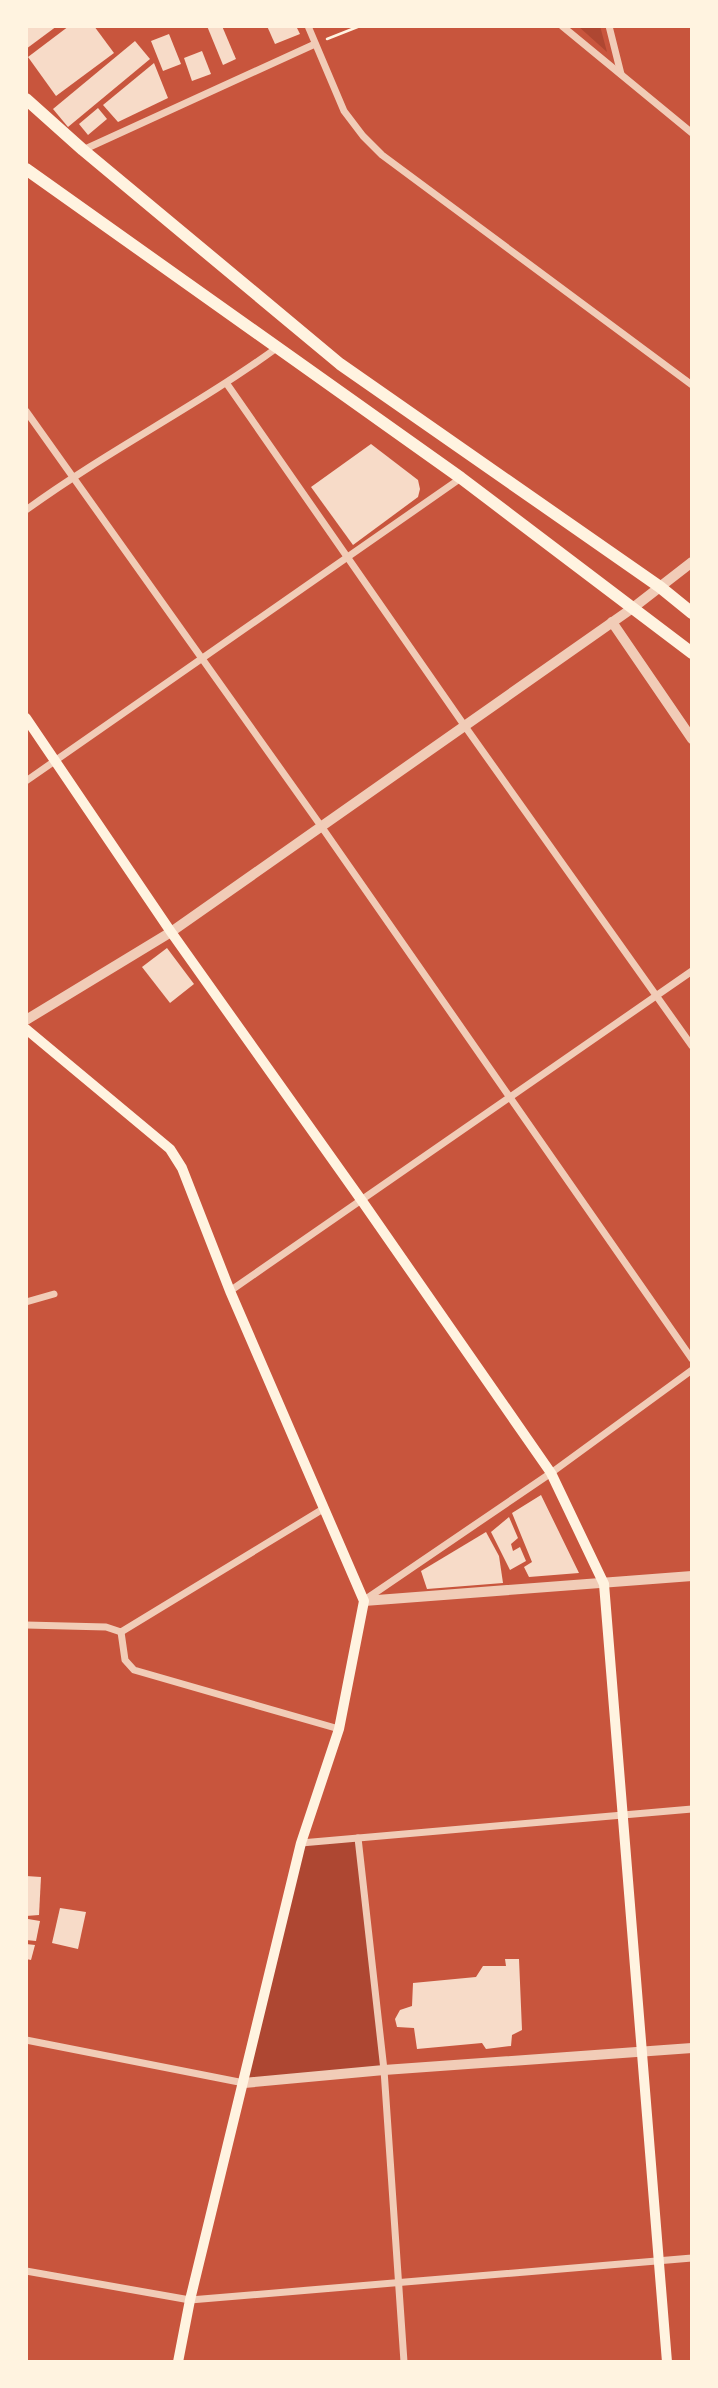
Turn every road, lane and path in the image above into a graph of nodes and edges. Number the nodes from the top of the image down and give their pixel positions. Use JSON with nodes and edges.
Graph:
{"nodes":[{"id":1,"x":309,"y":26,"type":"edge"},
{"id":2,"x":359,"y":26,"type":"edge"},
{"id":3,"x":562,"y":26,"type":"edge"},
{"id":4,"x":609,"y":26,"type":"edge"},
{"id":5,"x":314,"y":44,"type":"junction"},
{"id":6,"x":621,"y":75,"type":"junction"},
{"id":7,"x":26,"y":99,"type":"edge"},
{"id":8,"x":692,"y":132,"type":"edge"},
{"id":9,"x":83,"y":150,"type":"junction"},
{"id":10,"x":26,"y":169,"type":"edge"},
{"id":11,"x":279,"y":347,"type":"junction"},
{"id":12,"x":228,"y":384,"type":"junction"},
{"id":13,"x":692,"y":385,"type":"edge"},
{"id":14,"x":26,"y":411,"type":"edge"},
{"id":15,"x":73,"y":476,"type":"junction"},
{"id":16,"x":461,"y":478,"type":"junction"},
{"id":17,"x":26,"y":510,"type":"edge"},
{"id":18,"x":349,"y":558,"type":"junction"},
{"id":19,"x":692,"y":562,"type":"edge"},
{"id":20,"x":660,"y":587,"type":"junction"},
{"id":21,"x":634,"y":607,"type":"junction"},
{"id":22,"x":692,"y":613,"type":"edge"},
{"id":23,"x":612,"y":622,"type":"junction"},
{"id":24,"x":692,"y":653,"type":"edge"},
{"id":25,"x":201,"y":657,"type":"junction"},
{"id":26,"x":26,"y":718,"type":"edge"},
{"id":27,"x":464,"y":725,"type":"junction"},
{"id":28,"x":692,"y":739,"type":"edge"},
{"id":29,"x":56,"y":761,"type":"junction"},
{"id":30,"x":26,"y":781,"type":"edge"},
{"id":31,"x":321,"y":826,"type":"junction"},
{"id":32,"x":170,"y":932,"type":"junction"},
{"id":33,"x":692,"y":971,"type":"edge"},
{"id":34,"x":655,"y":995,"type":"junction"},
{"id":35,"x":26,"y":1020,"type":"edge"},
{"id":36,"x":26,"y":1029,"type":"edge"},
{"id":37,"x":692,"y":1046,"type":"edge"},
{"id":38,"x":509,"y":1096,"type":"junction"},
{"id":39,"x":362,"y":1201,"type":"junction"},
{"id":40,"x":230,"y":1291,"type":"junction"},
{"id":41,"x":54,"y":1294,"type":"dead end"},
{"id":42,"x":26,"y":1302,"type":"edge"},
{"id":43,"x":692,"y":1359,"type":"edge"},
{"id":44,"x":692,"y":1370,"type":"edge"},
{"id":45,"x":551,"y":1473,"type":"junction"},
{"id":46,"x":323,"y":1509,"type":"junction"},
{"id":47,"x":692,"y":1576,"type":"edge"},
{"id":48,"x":604,"y":1584,"type":"junction"},
{"id":49,"x":364,"y":1601,"type":"junction"},
{"id":50,"x":26,"y":1625,"type":"edge"},
{"id":51,"x":121,"y":1632,"type":"junction"},
{"id":52,"x":340,"y":1729,"type":"junction"},
{"id":53,"x":692,"y":1809,"type":"edge"},
{"id":54,"x":621,"y":1815,"type":"junction"},
{"id":55,"x":358,"y":1838,"type":"junction"},
{"id":56,"x":301,"y":1843,"type":"junction"},
{"id":57,"x":26,"y":2040,"type":"edge"},
{"id":58,"x":692,"y":2048,"type":"edge"},
{"id":59,"x":640,"y":2052,"type":"junction"},
{"id":60,"x":384,"y":2070,"type":"junction"},
{"id":61,"x":244,"y":2083,"type":"junction"},
{"id":62,"x":692,"y":2258,"type":"edge"},
{"id":63,"x":658,"y":2260,"type":"junction"},
{"id":64,"x":26,"y":2271,"type":"edge"},
{"id":65,"x":398,"y":2282,"type":"junction"},
{"id":66,"x":190,"y":2300,"type":"junction"},
{"id":67,"x":178,"y":2362,"type":"edge"},
{"id":68,"x":404,"y":2362,"type":"edge"},
{"id":69,"x":667,"y":2362,"type":"edge"}],
"edges":[{"from":1,"to":5,"type":"street"},
{"from":2,"to":5,"type":"path"},
{"from":3,"to":6,"type":"street"},
{"from":4,"to":6,"type":"street"},
{"from":5,"to":9,"type":"street"},
{"from":5,"to":13,"type":"street"},
{"from":6,"to":8,"type":"street"},
{"from":7,"to":9,"type":"main road"},
{"from":9,"to":20,"type":"main road"},
{"from":10,"to":11,"type":"main road"},
{"from":11,"to":12,"type":"street"},
{"from":11,"to":16,"type":"main road"},
{"from":12,"to":15,"type":"street"},
{"from":12,"to":18,"type":"street"},
{"from":14,"to":15,"type":"street"},
{"from":15,"to":17,"type":"street"},
{"from":15,"to":25,"type":"street"},
{"from":16,"to":18,"type":"street"},
{"from":16,"to":21,"type":"main road"},
{"from":18,"to":25,"type":"street"},
{"from":18,"to":27,"type":"street"},
{"from":19,"to":20,"type":"street"},
{"from":20,"to":21,"type":"street"},
{"from":20,"to":22,"type":"main road"},
{"from":21,"to":23,"type":"street"},
{"from":21,"to":24,"type":"main road"},
{"from":23,"to":27,"type":"street"},
{"from":23,"to":28,"type":"street"},
{"from":25,"to":29,"type":"street"},
{"from":25,"to":31,"type":"street"},
{"from":26,"to":29,"type":"main road"},
{"from":27,"to":31,"type":"street"},
{"from":27,"to":34,"type":"street"},
{"from":29,"to":30,"type":"street"},
{"from":29,"to":32,"type":"main road"},
{"from":31,"to":32,"type":"street"},
{"from":31,"to":38,"type":"street"},
{"from":32,"to":35,"type":"street"},
{"from":32,"to":39,"type":"main road"},
{"from":33,"to":34,"type":"street"},
{"from":34,"to":37,"type":"street"},
{"from":34,"to":38,"type":"street"},
{"from":36,"to":40,"type":"main road"},
{"from":38,"to":39,"type":"street"},
{"from":38,"to":43,"type":"street"},
{"from":39,"to":40,"type":"street"},
{"from":39,"to":45,"type":"main road"},
{"from":40,"to":46,"type":"main road"},
{"from":41,"to":42,"type":"street"},
{"from":44,"to":45,"type":"street"},
{"from":45,"to":48,"type":"main road"},
{"from":45,"to":49,"type":"street"},
{"from":46,"to":49,"type":"main road"},
{"from":46,"to":51,"type":"street"},
{"from":47,"to":48,"type":"street"},
{"from":48,"to":49,"type":"street"},
{"from":48,"to":54,"type":"main road"},
{"from":49,"to":52,"type":"main road"},
{"from":50,"to":51,"type":"street"},
{"from":51,"to":52,"type":"street"},
{"from":52,"to":56,"type":"main road"},
{"from":53,"to":54,"type":"street"},
{"from":54,"to":55,"type":"street"},
{"from":54,"to":59,"type":"main road"},
{"from":55,"to":56,"type":"street"},
{"from":55,"to":60,"type":"street"},
{"from":56,"to":61,"type":"main road"},
{"from":57,"to":61,"type":"street"},
{"from":58,"to":59,"type":"street"},
{"from":59,"to":60,"type":"street"},
{"from":59,"to":63,"type":"main road"},
{"from":60,"to":61,"type":"street"},
{"from":60,"to":65,"type":"street"},
{"from":61,"to":66,"type":"main road"},
{"from":62,"to":63,"type":"street"},
{"from":63,"to":65,"type":"street"},
{"from":63,"to":69,"type":"main road"},
{"from":64,"to":66,"type":"street"},
{"from":65,"to":66,"type":"street"},
{"from":65,"to":68,"type":"street"},
{"from":66,"to":67,"type":"main road"}]}
